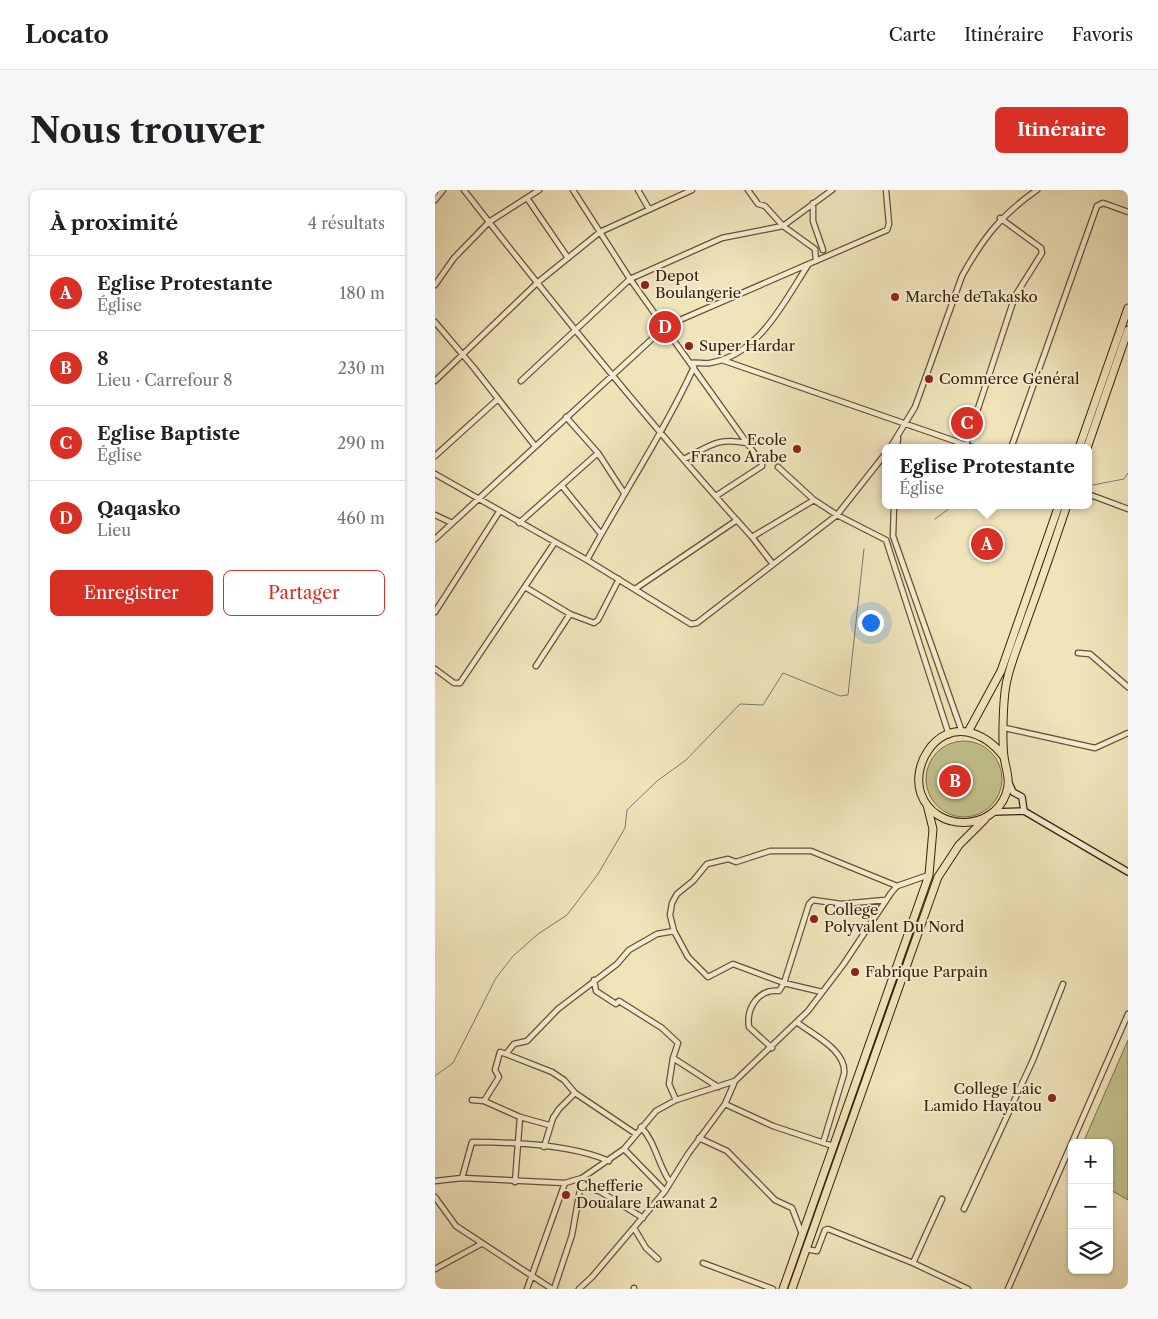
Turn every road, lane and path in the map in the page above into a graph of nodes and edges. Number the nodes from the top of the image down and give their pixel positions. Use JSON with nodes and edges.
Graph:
{"nodes":[{"id":1,"x":443,"y":190,"type":"edge"},
{"id":2,"x":464,"y":190,"type":"edge"},
{"id":3,"x":539,"y":190,"type":"edge"},
{"id":4,"x":573,"y":190,"type":"edge"},
{"id":5,"x":638,"y":190,"type":"edge"},
{"id":6,"x":692,"y":190,"type":"edge"},
{"id":7,"x":748,"y":190,"type":"edge"},
{"id":8,"x":833,"y":190,"type":"edge"},
{"id":9,"x":887,"y":190,"type":"edge"},
{"id":10,"x":1037,"y":190,"type":"edge"},
{"id":11,"x":527,"y":198,"type":"junction"},
{"id":12,"x":435,"y":200,"type":"edge"},
{"id":13,"x":813,"y":203,"type":"junction"},
{"id":14,"x":649,"y":209,"type":"junction"},
{"id":15,"x":1128,"y":212,"type":"edge"},
{"id":16,"x":1000,"y":218,"type":"junction"},
{"id":17,"x":489,"y":222,"type":"junction"},
{"id":18,"x":783,"y":226,"type":"junction"},
{"id":19,"x":600,"y":232,"type":"junction"},
{"id":20,"x":815,"y":249,"type":"junction"},
{"id":21,"x":823,"y":250,"type":"junction"},
{"id":22,"x":836,"y":252,"type":"junction"},
{"id":23,"x":568,"y":258,"type":"junction"},
{"id":24,"x":816,"y":261,"type":"junction"},
{"id":25,"x":809,"y":264,"type":"junction"},
{"id":26,"x":630,"y":279,"type":"junction"},
{"id":27,"x":537,"y":283,"type":"junction"},
{"id":28,"x":435,"y":285,"type":"edge"},
{"id":29,"x":1128,"y":308,"type":"edge"},
{"id":30,"x":435,"y":322,"type":"edge"},
{"id":31,"x":666,"y":326,"type":"junction"},
{"id":32,"x":576,"y":330,"type":"junction"},
{"id":33,"x":1128,"y":330,"type":"edge"},
{"id":34,"x":464,"y":355,"type":"junction"},
{"id":35,"x":722,"y":360,"type":"junction"},
{"id":36,"x":693,"y":365,"type":"junction"},
{"id":37,"x":613,"y":375,"type":"junction"},
{"id":38,"x":435,"y":381,"type":"edge"},
{"id":39,"x":521,"y":381,"type":"dead end"},
{"id":40,"x":498,"y":399,"type":"junction"},
{"id":41,"x":567,"y":417,"type":"junction"},
{"id":42,"x":906,"y":424,"type":"junction"},
{"id":43,"x":660,"y":434,"type":"junction"},
{"id":44,"x":898,"y":437,"type":"junction"},
{"id":45,"x":747,"y":443,"type":"junction"},
{"id":46,"x":892,"y":444,"type":"edge"},
{"id":47,"x":897,"y":444,"type":"edge"},
{"id":48,"x":964,"y":444,"type":"edge"},
{"id":49,"x":967,"y":444,"type":"edge"},
{"id":50,"x":1012,"y":444,"type":"edge"},
{"id":51,"x":1080,"y":444,"type":"edge"},
{"id":52,"x":1088,"y":444,"type":"edge"},
{"id":53,"x":535,"y":446,"type":"junction"},
{"id":54,"x":598,"y":453,"type":"junction"},
{"id":55,"x":435,"y":456,"type":"edge"},
{"id":56,"x":882,"y":458,"type":"edge"},
{"id":57,"x":684,"y":459,"type":"junction"},
{"id":58,"x":778,"y":468,"type":"dead end"},
{"id":59,"x":435,"y":474,"type":"edge"},
{"id":60,"x":561,"y":486,"type":"junction"},
{"id":61,"x":624,"y":493,"type":"junction"},
{"id":62,"x":716,"y":496,"type":"junction"},
{"id":63,"x":1092,"y":496,"type":"edge"},
{"id":64,"x":477,"y":500,"type":"junction"},
{"id":65,"x":815,"y":500,"type":"junction"},
{"id":66,"x":894,"y":509,"type":"edge"},
{"id":67,"x":1058,"y":509,"type":"edge"},
{"id":68,"x":1066,"y":509,"type":"edge"},
{"id":69,"x":1128,"y":509,"type":"edge"},
{"id":70,"x":499,"y":512,"type":"junction"},
{"id":71,"x":435,"y":515,"type":"edge"},
{"id":72,"x":837,"y":515,"type":"junction"},
{"id":73,"x":737,"y":520,"type":"junction"},
{"id":74,"x":452,"y":523,"type":"junction"},
{"id":75,"x":519,"y":523,"type":"junction"},
{"id":76,"x":601,"y":534,"type":"junction"},
{"id":77,"x":753,"y":537,"type":"junction"},
{"id":78,"x":435,"y":538,"type":"edge"},
{"id":79,"x":555,"y":542,"type":"junction"},
{"id":80,"x":587,"y":560,"type":"junction"},
{"id":81,"x":772,"y":563,"type":"junction"},
{"id":82,"x":619,"y":579,"type":"junction"},
{"id":83,"x":525,"y":587,"type":"junction"},
{"id":84,"x":635,"y":589,"type":"junction"},
{"id":85,"x":435,"y":612,"type":"edge"},
{"id":86,"x":569,"y":614,"type":"junction"},
{"id":87,"x":1078,"y":653,"type":"dead end"},
{"id":88,"x":536,"y":666,"type":"dead end"},
{"id":89,"x":435,"y":669,"type":"edge"},
{"id":90,"x":1128,"y":687,"type":"edge"},
{"id":91,"x":1005,"y":728,"type":"junction"},
{"id":92,"x":965,"y":732,"type":"junction"},
{"id":93,"x":1128,"y":733,"type":"edge"},
{"id":94,"x":949,"y":735,"type":"junction"},
{"id":95,"x":1004,"y":757,"type":"junction"},
{"id":96,"x":1009,"y":783,"type":"junction"},
{"id":97,"x":927,"y":804,"type":"junction"},
{"id":98,"x":1024,"y":811,"type":"junction"},
{"id":99,"x":992,"y":813,"type":"junction"},
{"id":100,"x":1128,"y":872,"type":"edge"},
{"id":101,"x":929,"y":874,"type":"junction"},
{"id":102,"x":897,"y":886,"type":"junction"},
{"id":103,"x":885,"y":900,"type":"junction"},
{"id":104,"x":674,"y":932,"type":"junction"},
{"id":105,"x":594,"y":980,"type":"junction"},
{"id":106,"x":784,"y":983,"type":"junction"},
{"id":107,"x":1063,"y":984,"type":"dead end"},
{"id":108,"x":822,"y":992,"type":"junction"},
{"id":109,"x":1128,"y":1014,"type":"edge"},
{"id":110,"x":798,"y":1023,"type":"junction"},
{"id":111,"x":772,"y":1048,"type":"junction"},
{"id":112,"x":506,"y":1054,"type":"junction"},
{"id":113,"x":673,"y":1058,"type":"junction"},
{"id":114,"x":735,"y":1081,"type":"junction"},
{"id":115,"x":718,"y":1087,"type":"junction"},
{"id":116,"x":575,"y":1093,"type":"junction"},
{"id":117,"x":472,"y":1100,"type":"dead end"},
{"id":118,"x":676,"y":1100,"type":"junction"},
{"id":119,"x":484,"y":1101,"type":"junction"},
{"id":120,"x":725,"y":1104,"type":"junction"},
{"id":121,"x":520,"y":1117,"type":"junction"},
{"id":122,"x":549,"y":1125,"type":"junction"},
{"id":123,"x":641,"y":1127,"type":"junction"},
{"id":124,"x":635,"y":1134,"type":"junction"},
{"id":125,"x":699,"y":1138,"type":"junction"},
{"id":126,"x":823,"y":1143,"type":"junction"},
{"id":127,"x":518,"y":1144,"type":"junction"},
{"id":128,"x":833,"y":1146,"type":"junction"},
{"id":129,"x":544,"y":1147,"type":"junction"},
{"id":130,"x":624,"y":1149,"type":"junction"},
{"id":131,"x":609,"y":1161,"type":"junction"},
{"id":132,"x":462,"y":1178,"type":"junction"},
{"id":133,"x":582,"y":1178,"type":"junction"},
{"id":134,"x":435,"y":1181,"type":"edge"},
{"id":135,"x":515,"y":1182,"type":"junction"},
{"id":136,"x":671,"y":1182,"type":"junction"},
{"id":137,"x":565,"y":1183,"type":"junction"},
{"id":138,"x":581,"y":1185,"type":"junction"},
{"id":139,"x":665,"y":1191,"type":"junction"},
{"id":140,"x":435,"y":1197,"type":"edge"},
{"id":141,"x":942,"y":1199,"type":"dead end"},
{"id":142,"x":965,"y":1209,"type":"dead end"},
{"id":143,"x":643,"y":1218,"type":"junction"},
{"id":144,"x":635,"y":1228,"type":"junction"},
{"id":145,"x":802,"y":1234,"type":"junction"},
{"id":146,"x":481,"y":1244,"type":"junction"},
{"id":147,"x":805,"y":1249,"type":"junction"},
{"id":148,"x":658,"y":1259,"type":"dead end"},
{"id":149,"x":703,"y":1263,"type":"dead end"},
{"id":150,"x":913,"y":1263,"type":"junction"},
{"id":151,"x":435,"y":1269,"type":"edge"},
{"id":152,"x":533,"y":1276,"type":"junction"},
{"id":153,"x":527,"y":1289,"type":"edge"},
{"id":154,"x":553,"y":1289,"type":"edge"},
{"id":155,"x":579,"y":1289,"type":"edge"},
{"id":156,"x":773,"y":1289,"type":"edge"},
{"id":157,"x":783,"y":1289,"type":"edge"},
{"id":158,"x":792,"y":1289,"type":"edge"},
{"id":159,"x":968,"y":1289,"type":"edge"},
{"id":160,"x":1008,"y":1289,"type":"edge"}],
"edges":[{"from":1,"to":12,"type":"street"},
{"from":2,"to":17,"type":"street"},
{"from":3,"to":11,"type":"street"},
{"from":4,"to":19,"type":"street"},
{"from":5,"to":14,"type":"street"},
{"from":6,"to":14,"type":"street"},
{"from":7,"to":18,"type":"street"},
{"from":8,"to":13,"type":"street"},
{"from":9,"to":22,"type":"street"},
{"from":10,"to":16,"type":"street"},
{"from":11,"to":17,"type":"street"},
{"from":11,"to":23,"type":"street"},
{"from":13,"to":18,"type":"street"},
{"from":13,"to":21,"type":"street"},
{"from":14,"to":19,"type":"street"},
{"from":15,"to":50,"type":"street"},
{"from":16,"to":42,"type":"street"},
{"from":16,"to":49,"type":"street"},
{"from":17,"to":27,"type":"street"},
{"from":17,"to":28,"type":"street"},
{"from":18,"to":20,"type":"street"},
{"from":18,"to":26,"type":"street"},
{"from":19,"to":23,"type":"street"},
{"from":19,"to":26,"type":"street"},
{"from":20,"to":21,"type":"street"},
{"from":20,"to":24,"type":"street"},
{"from":21,"to":22,"type":"street"},
{"from":22,"to":24,"type":"street"},
{"from":23,"to":27,"type":"street"},
{"from":24,"to":25,"type":"street"},
{"from":25,"to":31,"type":"street"},
{"from":25,"to":35,"type":"street"},
{"from":26,"to":31,"type":"street"},
{"from":26,"to":32,"type":"street"},
{"from":27,"to":32,"type":"street"},
{"from":27,"to":34,"type":"street"},
{"from":29,"to":51,"type":"main road"},
{"from":30,"to":34,"type":"street"},
{"from":31,"to":36,"type":"street"},
{"from":31,"to":37,"type":"street"},
{"from":32,"to":37,"type":"street"},
{"from":32,"to":39,"type":"street"},
{"from":33,"to":52,"type":"main road"},
{"from":34,"to":38,"type":"street"},
{"from":34,"to":40,"type":"street"},
{"from":35,"to":36,"type":"street"},
{"from":35,"to":42,"type":"street"},
{"from":36,"to":43,"type":"street"},
{"from":36,"to":45,"type":"street"},
{"from":37,"to":41,"type":"street"},
{"from":37,"to":43,"type":"street"},
{"from":40,"to":53,"type":"street"},
{"from":40,"to":55,"type":"street"},
{"from":41,"to":53,"type":"street"},
{"from":41,"to":54,"type":"street"},
{"from":42,"to":44,"type":"street"},
{"from":42,"to":48,"type":"street"},
{"from":43,"to":57,"type":"street"},
{"from":43,"to":61,"type":"street"},
{"from":44,"to":46,"type":"street"},
{"from":44,"to":47,"type":"street"},
{"from":45,"to":57,"type":"street"},
{"from":45,"to":62,"type":"street"},
{"from":53,"to":64,"type":"street"},
{"from":54,"to":60,"type":"street"},
{"from":54,"to":61,"type":"street"},
{"from":56,"to":72,"type":"street"},
{"from":57,"to":62,"type":"street"},
{"from":58,"to":65,"type":"street"},
{"from":59,"to":64,"type":"street"},
{"from":60,"to":75,"type":"street"},
{"from":60,"to":76,"type":"street"},
{"from":61,"to":76,"type":"street"},
{"from":62,"to":73,"type":"street"},
{"from":63,"to":69,"type":"street"},
{"from":64,"to":70,"type":"street"},
{"from":64,"to":74,"type":"street"},
{"from":65,"to":72,"type":"street"},
{"from":65,"to":77,"type":"street"},
{"from":66,"to":92,"type":"street"},
{"from":67,"to":92,"type":"main road"},
{"from":68,"to":91,"type":"main road"},
{"from":70,"to":75,"type":"street"},
{"from":70,"to":85,"type":"street"},
{"from":71,"to":74,"type":"street"},
{"from":72,"to":81,"type":"street"},
{"from":72,"to":94,"type":"street"},
{"from":73,"to":77,"type":"street"},
{"from":73,"to":84,"type":"street"},
{"from":74,"to":78,"type":"street"},
{"from":75,"to":79,"type":"street"},
{"from":76,"to":80,"type":"street"},
{"from":77,"to":81,"type":"street"},
{"from":79,"to":80,"type":"street"},
{"from":79,"to":83,"type":"street"},
{"from":80,"to":82,"type":"street"},
{"from":81,"to":84,"type":"street"},
{"from":82,"to":84,"type":"street"},
{"from":82,"to":86,"type":"street"},
{"from":83,"to":86,"type":"street"},
{"from":83,"to":89,"type":"street"},
{"from":86,"to":88,"type":"street"},
{"from":87,"to":90,"type":"street"},
{"from":91,"to":93,"type":"street"},
{"from":91,"to":95,"type":"main road"},
{"from":92,"to":94,"type":"main road"},
{"from":92,"to":95,"type":"main road"},
{"from":94,"to":97,"type":"main road"},
{"from":95,"to":96,"type":"main road"},
{"from":96,"to":98,"type":"street"},
{"from":96,"to":99,"type":"main road"},
{"from":97,"to":99,"type":"main road"},
{"from":97,"to":101,"type":"main road"},
{"from":98,"to":99,"type":"street"},
{"from":98,"to":100,"type":"street"},
{"from":99,"to":147,"type":"main road"},
{"from":101,"to":102,"type":"street"},
{"from":101,"to":128,"type":"main road"},
{"from":102,"to":103,"type":"street"},
{"from":102,"to":104,"type":"street"},
{"from":103,"to":106,"type":"street"},
{"from":103,"to":108,"type":"street"},
{"from":104,"to":105,"type":"street"},
{"from":104,"to":106,"type":"street"},
{"from":105,"to":112,"type":"street"},
{"from":105,"to":113,"type":"street"},
{"from":106,"to":108,"type":"street"},
{"from":106,"to":111,"type":"street"},
{"from":107,"to":142,"type":"street"},
{"from":108,"to":110,"type":"street"},
{"from":109,"to":160,"type":"street"},
{"from":110,"to":111,"type":"street"},
{"from":110,"to":126,"type":"street"},
{"from":111,"to":114,"type":"street"},
{"from":112,"to":116,"type":"street"},
{"from":112,"to":119,"type":"street"},
{"from":113,"to":115,"type":"street"},
{"from":113,"to":118,"type":"street"},
{"from":114,"to":115,"type":"street"},
{"from":114,"to":120,"type":"street"},
{"from":115,"to":118,"type":"street"},
{"from":116,"to":122,"type":"street"},
{"from":116,"to":124,"type":"street"},
{"from":117,"to":119,"type":"street"},
{"from":118,"to":123,"type":"street"},
{"from":119,"to":121,"type":"street"},
{"from":120,"to":125,"type":"street"},
{"from":120,"to":126,"type":"street"},
{"from":121,"to":122,"type":"street"},
{"from":121,"to":127,"type":"street"},
{"from":122,"to":129,"type":"street"},
{"from":123,"to":124,"type":"street"},
{"from":123,"to":136,"type":"street"},
{"from":124,"to":130,"type":"street"},
{"from":125,"to":136,"type":"street"},
{"from":125,"to":145,"type":"street"},
{"from":126,"to":128,"type":"street"},
{"from":127,"to":129,"type":"street"},
{"from":127,"to":132,"type":"street"},
{"from":127,"to":135,"type":"street"},
{"from":128,"to":145,"type":"main road"},
{"from":129,"to":131,"type":"street"},
{"from":130,"to":131,"type":"street"},
{"from":130,"to":139,"type":"street"},
{"from":131,"to":133,"type":"street"},
{"from":132,"to":134,"type":"street"},
{"from":132,"to":135,"type":"street"},
{"from":133,"to":137,"type":"street"},
{"from":133,"to":138,"type":"street"},
{"from":135,"to":137,"type":"street"},
{"from":136,"to":139,"type":"street"},
{"from":137,"to":152,"type":"street"},
{"from":138,"to":143,"type":"street"},
{"from":138,"to":154,"type":"street"},
{"from":139,"to":143,"type":"street"},
{"from":140,"to":146,"type":"street"},
{"from":141,"to":150,"type":"street"},
{"from":143,"to":144,"type":"street"},
{"from":144,"to":148,"type":"street"},
{"from":144,"to":155,"type":"street"},
{"from":145,"to":157,"type":"main road"},
{"from":146,"to":151,"type":"street"},
{"from":146,"to":152,"type":"street"},
{"from":147,"to":150,"type":"street"},
{"from":147,"to":158,"type":"main road"},
{"from":149,"to":156,"type":"street"},
{"from":150,"to":159,"type":"street"},
{"from":152,"to":153,"type":"street"},
{"from":152,"to":154,"type":"street"}]}
